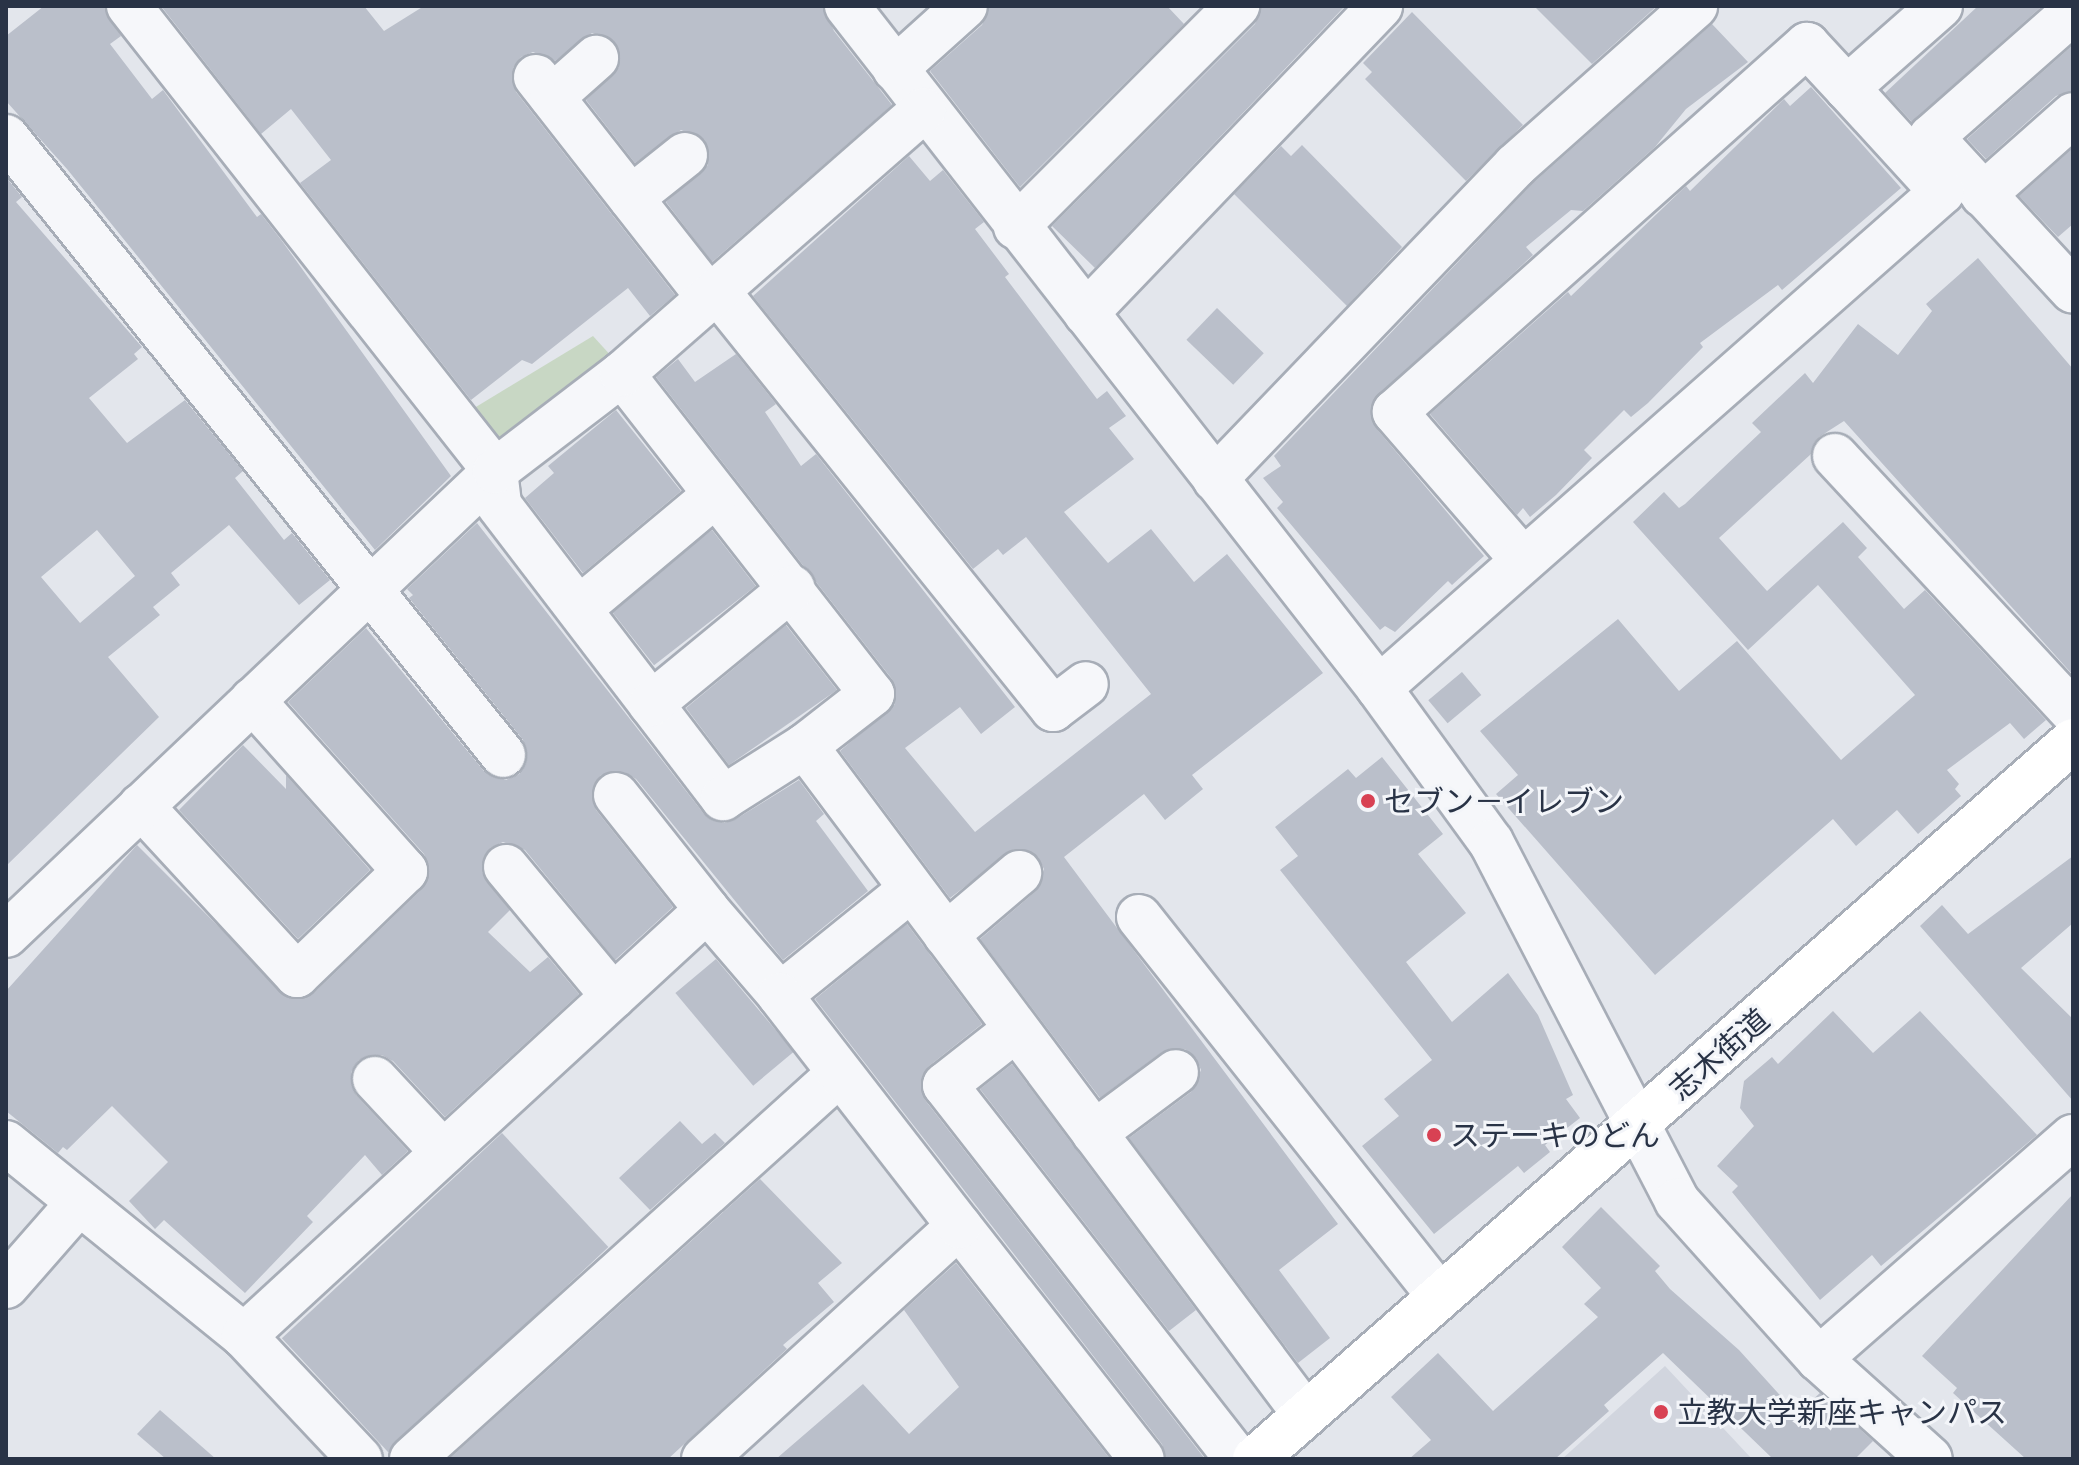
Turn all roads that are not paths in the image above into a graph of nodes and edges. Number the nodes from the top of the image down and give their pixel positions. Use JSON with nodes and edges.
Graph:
{"nodes":[{"id":1,"x":129,"y":6,"type":"edge"},
{"id":2,"x":847,"y":6,"type":"edge"},
{"id":3,"x":965,"y":6,"type":"edge"},
{"id":4,"x":1237,"y":6,"type":"edge"},
{"id":5,"x":1380,"y":6,"type":"edge"},
{"id":6,"x":1695,"y":6,"type":"edge"},
{"id":7,"x":1940,"y":6,"type":"edge"},
{"id":8,"x":2073,"y":12,"type":"edge"},
{"id":9,"x":596,"y":58,"type":"dead end"},
{"id":10,"x":895,"y":69,"type":"junction"},
{"id":11,"x":1847,"y":88,"type":"junction"},
{"id":12,"x":924,"y":110,"type":"junction"},
{"id":13,"x":2073,"y":115,"type":"edge"},
{"id":14,"x":6,"y":137,"type":"edge"},
{"id":15,"x":685,"y":155,"type":"dead end"},
{"id":16,"x":1983,"y":195,"type":"junction"},
{"id":17,"x":631,"y":198,"type":"junction"},
{"id":18,"x":1016,"y":227,"type":"junction"},
{"id":19,"x":2066,"y":269,"type":"edge"},
{"id":20,"x":714,"y":295,"type":"junction"},
{"id":21,"x":1086,"y":313,"type":"junction"},
{"id":22,"x":622,"y":374,"type":"junction"},
{"id":23,"x":1835,"y":456,"type":"dead end"},
{"id":24,"x":495,"y":471,"type":"junction"},
{"id":25,"x":1215,"y":479,"type":"junction"},
{"id":26,"x":715,"y":495,"type":"junction"},
{"id":27,"x":1523,"y":560,"type":"junction"},
{"id":28,"x":792,"y":588,"type":"junction"},
{"id":29,"x":367,"y":590,"type":"junction"},
{"id":30,"x":580,"y":608,"type":"junction"},
{"id":31,"x":1086,"y":684,"type":"dead end"},
{"id":32,"x":1379,"y":688,"type":"junction"},
{"id":33,"x":252,"y":700,"type":"junction"},
{"id":34,"x":651,"y":704,"type":"junction"},
{"id":35,"x":2073,"y":712,"type":"edge"},
{"id":36,"x":2073,"y":741,"type":"edge"},
{"id":37,"x":805,"y":746,"type":"junction"},
{"id":38,"x":503,"y":755,"type":"dead end"},
{"id":39,"x":616,"y":795,"type":"dead end"},
{"id":40,"x":141,"y":806,"type":"junction"},
{"id":41,"x":506,"y":867,"type":"dead end"},
{"id":42,"x":1019,"y":873,"type":"dead end"},
{"id":43,"x":910,"y":890,"type":"junction"},
{"id":44,"x":707,"y":910,"type":"junction"},
{"id":45,"x":1139,"y":917,"type":"dead end"},
{"id":46,"x":6,"y":935,"type":"edge"},
{"id":47,"x":946,"y":935,"type":"junction"},
{"id":48,"x":780,"y":995,"type":"junction"},
{"id":49,"x":613,"y":996,"type":"junction"},
{"id":50,"x":1015,"y":1030,"type":"junction"},
{"id":51,"x":1176,"y":1072,"type":"dead end"},
{"id":52,"x":839,"y":1074,"type":"junction"},
{"id":53,"x":375,"y":1079,"type":"dead end"},
{"id":54,"x":1639,"y":1124,"type":"junction"},
{"id":55,"x":1094,"y":1133,"type":"junction"},
{"id":56,"x":2073,"y":1137,"type":"edge"},
{"id":57,"x":6,"y":1143,"type":"edge"},
{"id":58,"x":443,"y":1152,"type":"junction"},
{"id":59,"x":77,"y":1205,"type":"junction"},
{"id":60,"x":959,"y":1226,"type":"junction"},
{"id":61,"x":6,"y":1286,"type":"edge"},
{"id":62,"x":1438,"y":1294,"type":"junction"},
{"id":63,"x":244,"y":1336,"type":"junction"},
{"id":64,"x":1819,"y":1359,"type":"junction"},
{"id":65,"x":1305,"y":1414,"type":"junction"},
{"id":66,"x":336,"y":1451,"type":"edge"},
{"id":67,"x":412,"y":1459,"type":"edge"},
{"id":68,"x":704,"y":1459,"type":"edge"},
{"id":69,"x":1142,"y":1459,"type":"edge"},
{"id":70,"x":1237,"y":1459,"type":"edge"},
{"id":71,"x":1255,"y":1459,"type":"edge"},
{"id":72,"x":1930,"y":1459,"type":"edge"}],
"edges":[{"from":1,"to":24,"type":"street"},
{"from":2,"to":10,"type":"street"},
{"from":3,"to":10,"type":"street"},
{"from":4,"to":18,"type":"street"},
{"from":5,"to":21,"type":"street"},
{"from":6,"to":25,"type":"street"},
{"from":7,"to":11,"type":"street"},
{"from":8,"to":16,"type":"street"},
{"from":9,"to":17,"type":"street"},
{"from":10,"to":12,"type":"street"},
{"from":11,"to":27,"type":"street"},
{"from":11,"to":27,"type":"street"},
{"from":12,"to":18,"type":"street"},
{"from":12,"to":20,"type":"street"},
{"from":13,"to":16,"type":"street"},
{"from":14,"to":29,"type":"street"},
{"from":15,"to":17,"type":"street"},
{"from":16,"to":19,"type":"street"},
{"from":17,"to":20,"type":"street"},
{"from":18,"to":21,"type":"street"},
{"from":20,"to":22,"type":"street"},
{"from":20,"to":31,"type":"street"},
{"from":21,"to":25,"type":"street"},
{"from":22,"to":24,"type":"street"},
{"from":22,"to":26,"type":"street"},
{"from":23,"to":35,"type":"street"},
{"from":24,"to":29,"type":"street"},
{"from":24,"to":30,"type":"street"},
{"from":25,"to":32,"type":"street"},
{"from":26,"to":28,"type":"street"},
{"from":26,"to":30,"type":"street"},
{"from":27,"to":32,"type":"street"},
{"from":28,"to":34,"type":"street"},
{"from":28,"to":37,"type":"street"},
{"from":29,"to":33,"type":"street"},
{"from":29,"to":38,"type":"street"},
{"from":30,"to":34,"type":"street"},
{"from":32,"to":54,"type":"street"},
{"from":33,"to":40,"type":"street"},
{"from":33,"to":40,"type":"street"},
{"from":34,"to":37,"type":"street"},
{"from":36,"to":54,"type":"main road","name":"志木街道"},
{"from":37,"to":43,"type":"street"},
{"from":39,"to":44,"type":"street"},
{"from":40,"to":46,"type":"street"},
{"from":41,"to":49,"type":"street"},
{"from":42,"to":47,"type":"street"},
{"from":43,"to":47,"type":"street"},
{"from":43,"to":48,"type":"street"},
{"from":44,"to":48,"type":"street"},
{"from":44,"to":49,"type":"street"},
{"from":45,"to":62,"type":"street"},
{"from":47,"to":50,"type":"street"},
{"from":48,"to":52,"type":"street"},
{"from":49,"to":58,"type":"street"},
{"from":50,"to":55,"type":"street"},
{"from":50,"to":70,"type":"street"},
{"from":51,"to":55,"type":"street"},
{"from":52,"to":60,"type":"street"},
{"from":52,"to":67,"type":"street"},
{"from":53,"to":58,"type":"street"},
{"from":54,"to":62,"type":"main road","name":"志木街道"},
{"from":54,"to":64,"type":"street"},
{"from":55,"to":65,"type":"street"},
{"from":56,"to":64,"type":"street"},
{"from":57,"to":59,"type":"street"},
{"from":58,"to":63,"type":"street"},
{"from":59,"to":61,"type":"street"},
{"from":59,"to":63,"type":"street"},
{"from":60,"to":68,"type":"street"},
{"from":60,"to":69,"type":"street"},
{"from":62,"to":65,"type":"main road","name":"志木街道"},
{"from":63,"to":66,"type":"street"},
{"from":64,"to":72,"type":"street"},
{"from":65,"to":71,"type":"main road","name":"志木街道"}]}
